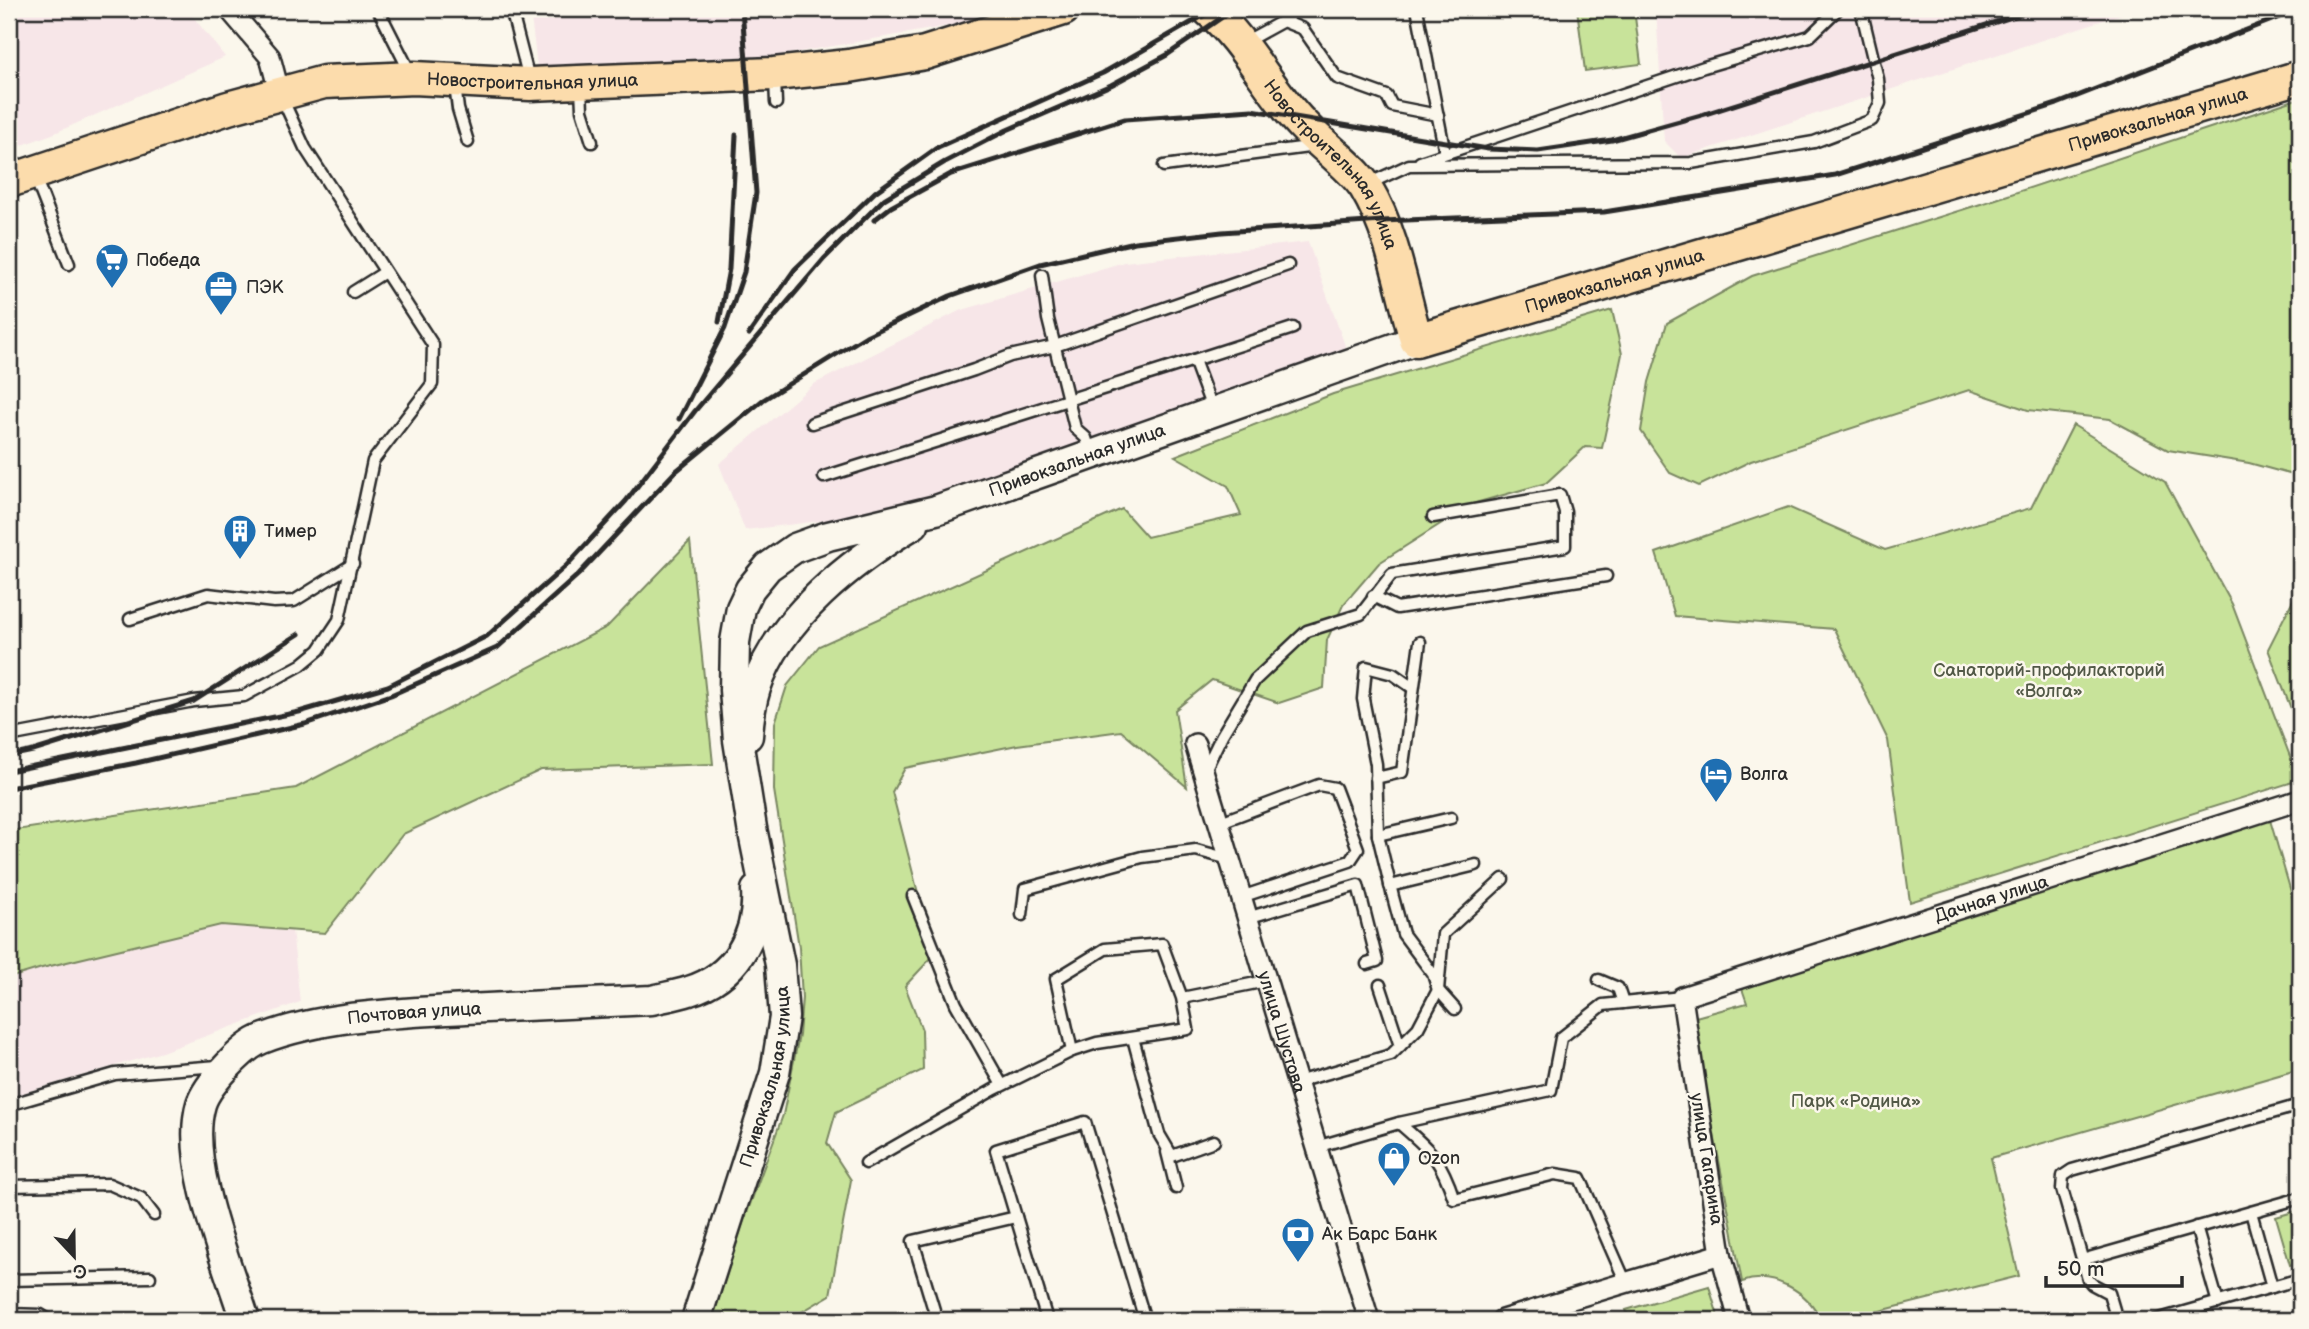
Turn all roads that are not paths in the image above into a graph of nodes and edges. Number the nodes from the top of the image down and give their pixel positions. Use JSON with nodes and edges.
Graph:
{"nodes":[{"id":1,"x":229,"y":9,"type":"edge"},
{"id":2,"x":378,"y":9,"type":"edge"},
{"id":3,"x":511,"y":9,"type":"edge"},
{"id":4,"x":1063,"y":9,"type":"edge"},
{"id":5,"x":1208,"y":9,"type":"edge"},
{"id":6,"x":1296,"y":9,"type":"edge"},
{"id":7,"x":1417,"y":9,"type":"edge"},
{"id":8,"x":1838,"y":9,"type":"edge"},
{"id":9,"x":1861,"y":9,"type":"edge"},
{"id":10,"x":1283,"y":21,"type":"junction"},
{"id":11,"x":1242,"y":43,"type":"junction"},
{"id":12,"x":2300,"y":77,"type":"edge"},
{"id":13,"x":414,"y":78,"type":"junction"},
{"id":14,"x":455,"y":80,"type":"junction"},
{"id":15,"x":581,"y":82,"type":"junction"},
{"id":16,"x":530,"y":84,"type":"junction"},
{"id":17,"x":280,"y":95,"type":"junction"},
{"id":18,"x":1438,"y":115,"type":"junction"},
{"id":19,"x":468,"y":142,"type":"dead end"},
{"id":20,"x":592,"y":142,"type":"dead end"},
{"id":21,"x":1323,"y":145,"type":"junction"},
{"id":22,"x":1445,"y":153,"type":"junction"},
{"id":23,"x":1164,"y":166,"type":"dead end"},
{"id":24,"x":1409,"y":166,"type":"junction"},
{"id":25,"x":21,"y":177,"type":"edge"},
{"id":26,"x":1365,"y":185,"type":"junction"},
{"id":27,"x":69,"y":264,"type":"dead end"},
{"id":28,"x":1288,"y":265,"type":"dead end"},
{"id":29,"x":385,"y":272,"type":"junction"},
{"id":30,"x":1042,"y":275,"type":"dead end"},
{"id":31,"x":353,"y":292,"type":"dead end"},
{"id":32,"x":1293,"y":328,"type":"dead end"},
{"id":33,"x":1416,"y":340,"type":"junction"},
{"id":34,"x":1055,"y":346,"type":"junction"},
{"id":35,"x":1194,"y":360,"type":"junction"},
{"id":36,"x":1068,"y":401,"type":"junction"},
{"id":37,"x":1213,"y":412,"type":"junction"},
{"id":38,"x":812,"y":423,"type":"dead end"},
{"id":39,"x":1091,"y":454,"type":"junction"},
{"id":40,"x":824,"y":477,"type":"dead end"},
{"id":41,"x":936,"y":510,"type":"junction"},
{"id":42,"x":1433,"y":516,"type":"dead end"},
{"id":43,"x":353,"y":564,"type":"junction"},
{"id":44,"x":1606,"y":576,"type":"dead end"},
{"id":45,"x":1373,"y":596,"type":"junction"},
{"id":46,"x":130,"y":619,"type":"dead end"},
{"id":47,"x":1420,"y":642,"type":"dead end"},
{"id":48,"x":1413,"y":688,"type":"junction"},
{"id":49,"x":9,"y":736,"type":"edge"},
{"id":50,"x":1195,"y":744,"type":"dead end"},
{"id":51,"x":744,"y":770,"type":"junction"},
{"id":52,"x":1203,"y":773,"type":"junction"},
{"id":53,"x":1376,"y":778,"type":"junction"},
{"id":54,"x":2300,"y":800,"type":"edge"},
{"id":55,"x":1451,"y":818,"type":"dead end"},
{"id":56,"x":1218,"y":822,"type":"junction"},
{"id":57,"x":752,"y":828,"type":"junction"},
{"id":58,"x":1378,"y":835,"type":"junction"},
{"id":59,"x":1229,"y":859,"type":"junction"},
{"id":60,"x":1476,"y":865,"type":"dead end"},
{"id":61,"x":1503,"y":879,"type":"dead end"},
{"id":62,"x":1390,"y":886,"type":"junction"},
{"id":63,"x":913,"y":896,"type":"dead end"},
{"id":64,"x":1241,"y":897,"type":"junction"},
{"id":65,"x":1022,"y":915,"type":"dead end"},
{"id":66,"x":1247,"y":918,"type":"junction"},
{"id":67,"x":1367,"y":964,"type":"dead end"},
{"id":68,"x":1599,"y":980,"type":"dead end"},
{"id":69,"x":1266,"y":981,"type":"junction"},
{"id":70,"x":1380,"y":985,"type":"dead end"},
{"id":71,"x":1438,"y":990,"type":"junction"},
{"id":72,"x":1682,"y":997,"type":"junction"},
{"id":73,"x":1181,"y":998,"type":"junction"},
{"id":74,"x":1623,"y":1003,"type":"junction"},
{"id":75,"x":1455,"y":1009,"type":"dead end"},
{"id":76,"x":1133,"y":1038,"type":"junction"},
{"id":77,"x":1400,"y":1046,"type":"junction"},
{"id":78,"x":1072,"y":1051,"type":"junction"},
{"id":79,"x":226,"y":1066,"type":"junction"},
{"id":80,"x":1297,"y":1082,"type":"junction"},
{"id":81,"x":1002,"y":1085,"type":"junction"},
{"id":82,"x":2300,"y":1105,"type":"edge"},
{"id":83,"x":9,"y":1107,"type":"edge"},
{"id":84,"x":1399,"y":1123,"type":"junction"},
{"id":85,"x":1214,"y":1141,"type":"dead end"},
{"id":86,"x":1164,"y":1143,"type":"junction"},
{"id":87,"x":1316,"y":1147,"type":"junction"},
{"id":88,"x":866,"y":1163,"type":"dead end"},
{"id":89,"x":9,"y":1186,"type":"edge"},
{"id":90,"x":1176,"y":1188,"type":"dead end"},
{"id":91,"x":2300,"y":1198,"type":"edge"},
{"id":92,"x":2251,"y":1212,"type":"junction"},
{"id":93,"x":154,"y":1215,"type":"dead end"},
{"id":94,"x":1016,"y":1217,"type":"junction"},
{"id":95,"x":2196,"y":1227,"type":"junction"},
{"id":96,"x":1721,"y":1254,"type":"junction"},
{"id":97,"x":2082,"y":1260,"type":"junction"},
{"id":98,"x":149,"y":1277,"type":"dead end"},
{"id":99,"x":2300,"y":1279,"type":"edge"},
{"id":100,"x":9,"y":1280,"type":"edge"},
{"id":101,"x":1626,"y":1283,"type":"junction"},
{"id":102,"x":2272,"y":1287,"type":"junction"},
{"id":103,"x":2218,"y":1303,"type":"junction"},
{"id":104,"x":9,"y":1314,"type":"edge"},
{"id":105,"x":1529,"y":1316,"type":"edge"},
{"id":106,"x":50,"y":1320,"type":"edge"},
{"id":107,"x":244,"y":1320,"type":"edge"},
{"id":108,"x":696,"y":1320,"type":"edge"},
{"id":109,"x":937,"y":1320,"type":"edge"},
{"id":110,"x":1047,"y":1320,"type":"edge"},
{"id":111,"x":1145,"y":1320,"type":"edge"},
{"id":112,"x":1369,"y":1320,"type":"edge"},
{"id":113,"x":1502,"y":1320,"type":"edge"},
{"id":114,"x":1739,"y":1320,"type":"edge"},
{"id":115,"x":2117,"y":1320,"type":"edge"},
{"id":116,"x":2156,"y":1320,"type":"edge"}],
"edges":[{"from":1,"to":17,"type":"street"},
{"from":2,"to":13,"type":"lane"},
{"from":3,"to":16,"type":"lane"},
{"from":4,"to":15,"type":"main road","name":"Новостроительная улица"},
{"from":5,"to":11,"type":"main road","name":"Новостроительная улица"},
{"from":6,"to":10,"type":"lane"},
{"from":7,"to":18,"type":"lane"},
{"from":8,"to":22,"type":"lane"},
{"from":9,"to":24,"type":"lane"},
{"from":10,"to":11,"type":"lane"},
{"from":10,"to":18,"type":"lane"},
{"from":11,"to":21,"type":"main road","name":"Новостроительная улица"},
{"from":12,"to":33,"type":"main road","name":"Привокзальная улица"},
{"from":13,"to":14,"type":"main road","name":"Новостроительная улица"},
{"from":13,"to":17,"type":"main road","name":"Новостроительная улица"},
{"from":14,"to":16,"type":"main road","name":"Новостроительная улица"},
{"from":14,"to":19,"type":"lane"},
{"from":15,"to":16,"type":"main road","name":"Новостроительная улица"},
{"from":15,"to":20,"type":"lane"},
{"from":17,"to":25,"type":"main road","name":"Новостроительная улица"},
{"from":17,"to":29,"type":"lane"},
{"from":18,"to":22,"type":"lane"},
{"from":21,"to":23,"type":"lane"},
{"from":21,"to":26,"type":"main road","name":"Новостроительная улица"},
{"from":22,"to":24,"type":"lane"},
{"from":24,"to":26,"type":"lane"},
{"from":25,"to":27,"type":"lane"},
{"from":26,"to":33,"type":"main road","name":"Новостроительная улица"},
{"from":28,"to":34,"type":"lane"},
{"from":29,"to":31,"type":"lane"},
{"from":29,"to":43,"type":"lane"},
{"from":30,"to":34,"type":"lane"},
{"from":32,"to":35,"type":"lane"},
{"from":33,"to":37,"type":"main road","name":"Привокзальная улица"},
{"from":34,"to":36,"type":"lane"},
{"from":34,"to":38,"type":"lane"},
{"from":35,"to":36,"type":"lane"},
{"from":35,"to":37,"type":"lane"},
{"from":36,"to":39,"type":"lane"},
{"from":36,"to":40,"type":"lane"},
{"from":37,"to":39,"type":"main road","name":"Привокзальная улица"},
{"from":39,"to":41,"type":"main road","name":"Привокзальная улица"},
{"from":41,"to":51,"type":"main road"},
{"from":41,"to":51,"type":"main road"},
{"from":42,"to":45,"type":"lane"},
{"from":43,"to":46,"type":"lane"},
{"from":43,"to":49,"type":"lane"},
{"from":44,"to":45,"type":"lane"},
{"from":45,"to":52,"type":"lane"},
{"from":47,"to":48,"type":"lane"},
{"from":48,"to":53,"type":"lane"},
{"from":48,"to":53,"type":"lane"},
{"from":50,"to":52,"type":"street","name":"улица Шустова"},
{"from":51,"to":57,"type":"main road"},
{"from":52,"to":56,"type":"street","name":"улица Шустова"},
{"from":53,"to":58,"type":"lane"},
{"from":54,"to":72,"type":"street","name":"Дачная улица"},
{"from":55,"to":58,"type":"lane"},
{"from":56,"to":59,"type":"street","name":"улица Шустова"},
{"from":56,"to":64,"type":"lane"},
{"from":57,"to":79,"type":"main road","name":"Почтовая улица"},
{"from":57,"to":108,"type":"main road","name":"Привокзальная улица"},
{"from":58,"to":62,"type":"lane"},
{"from":59,"to":64,"type":"street","name":"улица Шустова"},
{"from":59,"to":65,"type":"lane"},
{"from":60,"to":62,"type":"lane"},
{"from":61,"to":71,"type":"lane"},
{"from":62,"to":71,"type":"lane"},
{"from":63,"to":81,"type":"lane"},
{"from":64,"to":66,"type":"street","name":"улица Шустова"},
{"from":66,"to":67,"type":"lane"},
{"from":66,"to":69,"type":"street","name":"улица Шустова"},
{"from":68,"to":74,"type":"lane"},
{"from":69,"to":73,"type":"lane"},
{"from":69,"to":80,"type":"street","name":"улица Шустова"},
{"from":70,"to":77,"type":"lane"},
{"from":71,"to":75,"type":"lane"},
{"from":71,"to":77,"type":"lane"},
{"from":72,"to":74,"type":"lane"},
{"from":72,"to":96,"type":"street","name":"улица Гагарина"},
{"from":73,"to":76,"type":"lane"},
{"from":73,"to":78,"type":"lane"},
{"from":74,"to":84,"type":"lane"},
{"from":76,"to":78,"type":"lane"},
{"from":76,"to":86,"type":"lane"},
{"from":77,"to":80,"type":"lane"},
{"from":78,"to":81,"type":"lane"},
{"from":79,"to":83,"type":"lane"},
{"from":79,"to":107,"type":"main road","name":"Почтовая улица"},
{"from":80,"to":87,"type":"street","name":"улица Шустова"},
{"from":81,"to":88,"type":"lane"},
{"from":82,"to":97,"type":"lane"},
{"from":84,"to":87,"type":"lane"},
{"from":84,"to":101,"type":"lane"},
{"from":85,"to":86,"type":"lane"},
{"from":86,"to":90,"type":"lane"},
{"from":87,"to":112,"type":"street","name":"улица Шустова"},
{"from":89,"to":93,"type":"lane"},
{"from":91,"to":92,"type":"lane"},
{"from":92,"to":95,"type":"lane"},
{"from":92,"to":102,"type":"lane"},
{"from":94,"to":109,"type":"lane"},
{"from":94,"to":110,"type":"lane"},
{"from":94,"to":111,"type":"lane"},
{"from":95,"to":97,"type":"lane"},
{"from":95,"to":103,"type":"lane"},
{"from":96,"to":101,"type":"street"},
{"from":96,"to":114,"type":"street","name":"улица Гагарина"},
{"from":97,"to":115,"type":"lane"},
{"from":98,"to":100,"type":"lane"},
{"from":99,"to":102,"type":"lane"},
{"from":101,"to":105,"type":"street"},
{"from":102,"to":103,"type":"lane"},
{"from":103,"to":116,"type":"lane"},
{"from":104,"to":106,"type":"lane"},
{"from":105,"to":113,"type":"street"}]}
